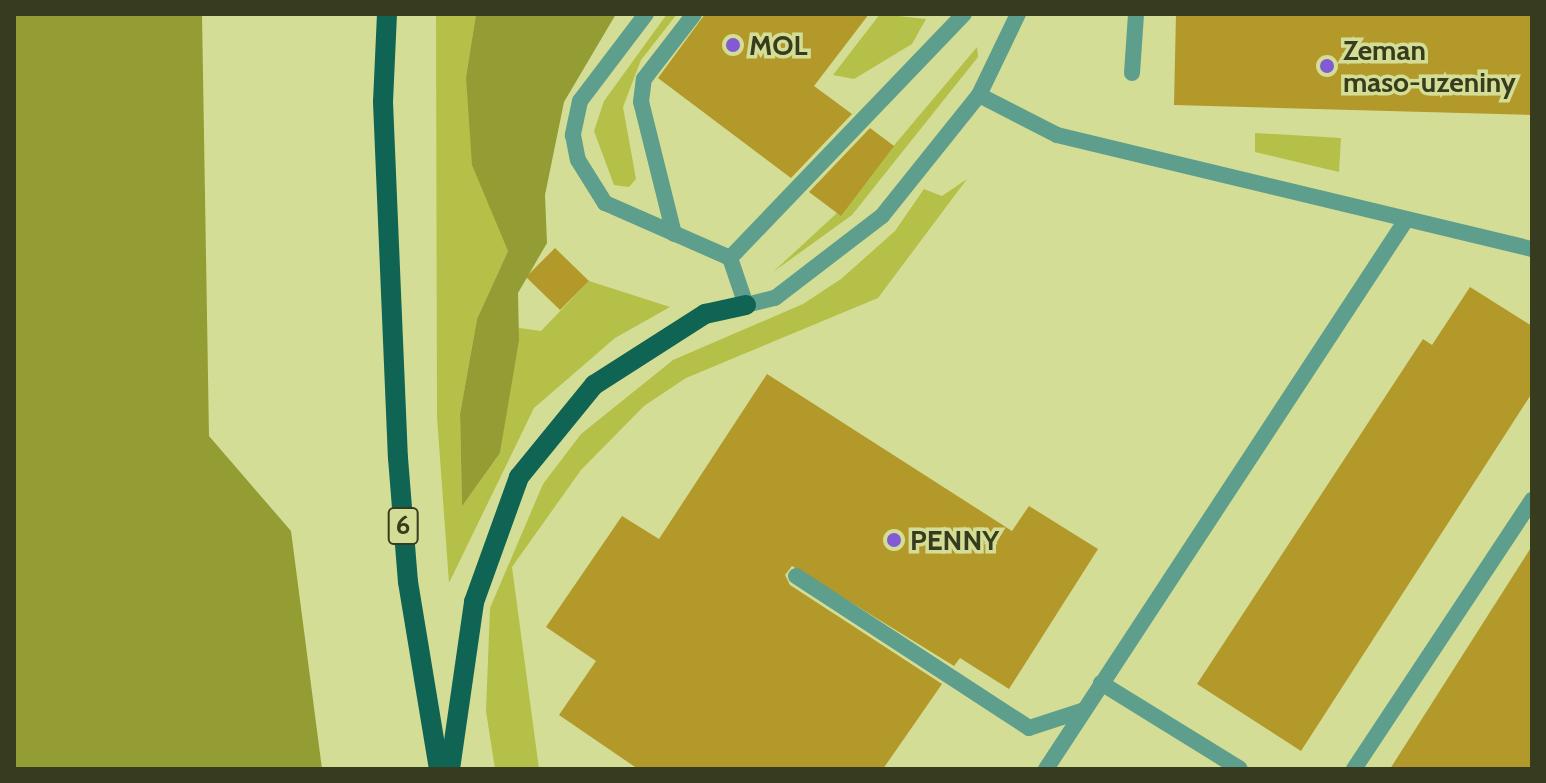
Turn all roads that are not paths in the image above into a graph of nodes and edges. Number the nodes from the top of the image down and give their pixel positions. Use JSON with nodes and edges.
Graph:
{"nodes":[{"id":1,"x":387,"y":14,"type":"edge"},
{"id":2,"x":646,"y":14,"type":"edge"},
{"id":3,"x":694,"y":14,"type":"edge"},
{"id":4,"x":964,"y":14,"type":"edge"},
{"id":5,"x":1018,"y":14,"type":"edge"},
{"id":6,"x":1136,"y":14,"type":"edge"},
{"id":7,"x":1132,"y":73,"type":"dead end"},
{"id":8,"x":979,"y":95,"type":"junction"},
{"id":9,"x":1406,"y":220,"type":"junction"},
{"id":10,"x":674,"y":234,"type":"junction"},
{"id":11,"x":1532,"y":249,"type":"edge"},
{"id":12,"x":730,"y":258,"type":"junction"},
{"id":13,"x":746,"y":305,"type":"junction"},
{"id":14,"x":1532,"y":500,"type":"edge"},
{"id":15,"x":796,"y":576,"type":"dead end"},
{"id":16,"x":1101,"y":683,"type":"junction"},
{"id":17,"x":1084,"y":710,"type":"junction"},
{"id":18,"x":439,"y":769,"type":"edge"},
{"id":19,"x":450,"y":769,"type":"edge"},
{"id":20,"x":1046,"y":769,"type":"edge"},
{"id":21,"x":1240,"y":769,"type":"edge"},
{"id":22,"x":1354,"y":769,"type":"edge"}],
"edges":[{"from":1,"to":18,"type":"main road","number":"6"},
{"from":2,"to":10,"type":"lane"},
{"from":3,"to":10,"type":"lane"},
{"from":4,"to":12,"type":"lane"},
{"from":5,"to":8,"type":"lane"},
{"from":6,"to":7,"type":"lane"},
{"from":8,"to":9,"type":"lane"},
{"from":8,"to":13,"type":"lane"},
{"from":9,"to":11,"type":"lane"},
{"from":9,"to":16,"type":"lane"},
{"from":10,"to":12,"type":"lane"},
{"from":12,"to":13,"type":"lane"},
{"from":13,"to":19,"type":"main road"},
{"from":14,"to":22,"type":"lane"},
{"from":15,"to":17,"type":"lane"},
{"from":16,"to":17,"type":"lane"},
{"from":16,"to":21,"type":"lane"},
{"from":17,"to":20,"type":"lane"}]}
